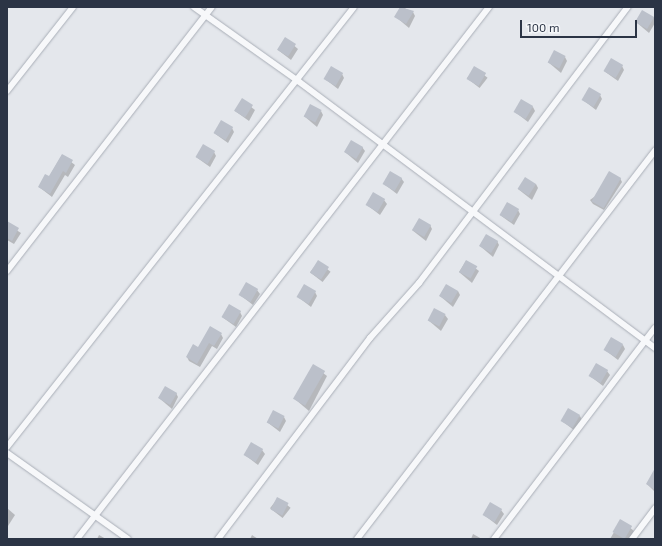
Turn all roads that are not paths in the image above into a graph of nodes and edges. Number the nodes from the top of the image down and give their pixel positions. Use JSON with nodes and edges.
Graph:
{"nodes":[{"id":1,"x":73,"y":7,"type":"edge"},
{"id":2,"x":194,"y":7,"type":"edge"},
{"id":3,"x":212,"y":7,"type":"edge"},
{"id":4,"x":354,"y":7,"type":"edge"},
{"id":5,"x":489,"y":7,"type":"edge"},
{"id":6,"x":628,"y":7,"type":"edge"},
{"id":7,"x":206,"y":15,"type":"junction"},
{"id":8,"x":298,"y":81,"type":"junction"},
{"id":9,"x":7,"y":91,"type":"edge"},
{"id":10,"x":383,"y":145,"type":"junction"},
{"id":11,"x":655,"y":150,"type":"edge"},
{"id":12,"x":473,"y":212,"type":"junction"},
{"id":13,"x":7,"y":271,"type":"edge"},
{"id":14,"x":560,"y":278,"type":"junction"},
{"id":15,"x":655,"y":328,"type":"edge"},
{"id":16,"x":645,"y":341,"type":"junction"},
{"id":17,"x":655,"y":348,"type":"edge"},
{"id":18,"x":7,"y":447,"type":"edge"},
{"id":19,"x":7,"y":453,"type":"edge"},
{"id":20,"x":655,"y":508,"type":"edge"},
{"id":21,"x":96,"y":516,"type":"junction"},
{"id":22,"x":78,"y":539,"type":"edge"},
{"id":23,"x":128,"y":539,"type":"edge"},
{"id":24,"x":218,"y":539,"type":"edge"},
{"id":25,"x":357,"y":539,"type":"edge"},
{"id":26,"x":494,"y":539,"type":"edge"},
{"id":27,"x":632,"y":539,"type":"edge"}],
"edges":[{"from":1,"to":9,"type":"street"},
{"from":2,"to":7,"type":"street"},
{"from":3,"to":7,"type":"street"},
{"from":4,"to":8,"type":"street"},
{"from":5,"to":10,"type":"street"},
{"from":6,"to":12,"type":"street"},
{"from":7,"to":8,"type":"street"},
{"from":7,"to":13,"type":"street"},
{"from":8,"to":10,"type":"street"},
{"from":8,"to":18,"type":"street"},
{"from":10,"to":12,"type":"street"},
{"from":10,"to":21,"type":"street"},
{"from":11,"to":14,"type":"street"},
{"from":12,"to":14,"type":"street"},
{"from":12,"to":24,"type":"street"},
{"from":14,"to":16,"type":"street"},
{"from":14,"to":25,"type":"street"},
{"from":15,"to":16,"type":"street"},
{"from":16,"to":17,"type":"street"},
{"from":16,"to":26,"type":"street"},
{"from":19,"to":21,"type":"street"},
{"from":20,"to":27,"type":"street"},
{"from":21,"to":22,"type":"street"},
{"from":21,"to":23,"type":"street"}]}
